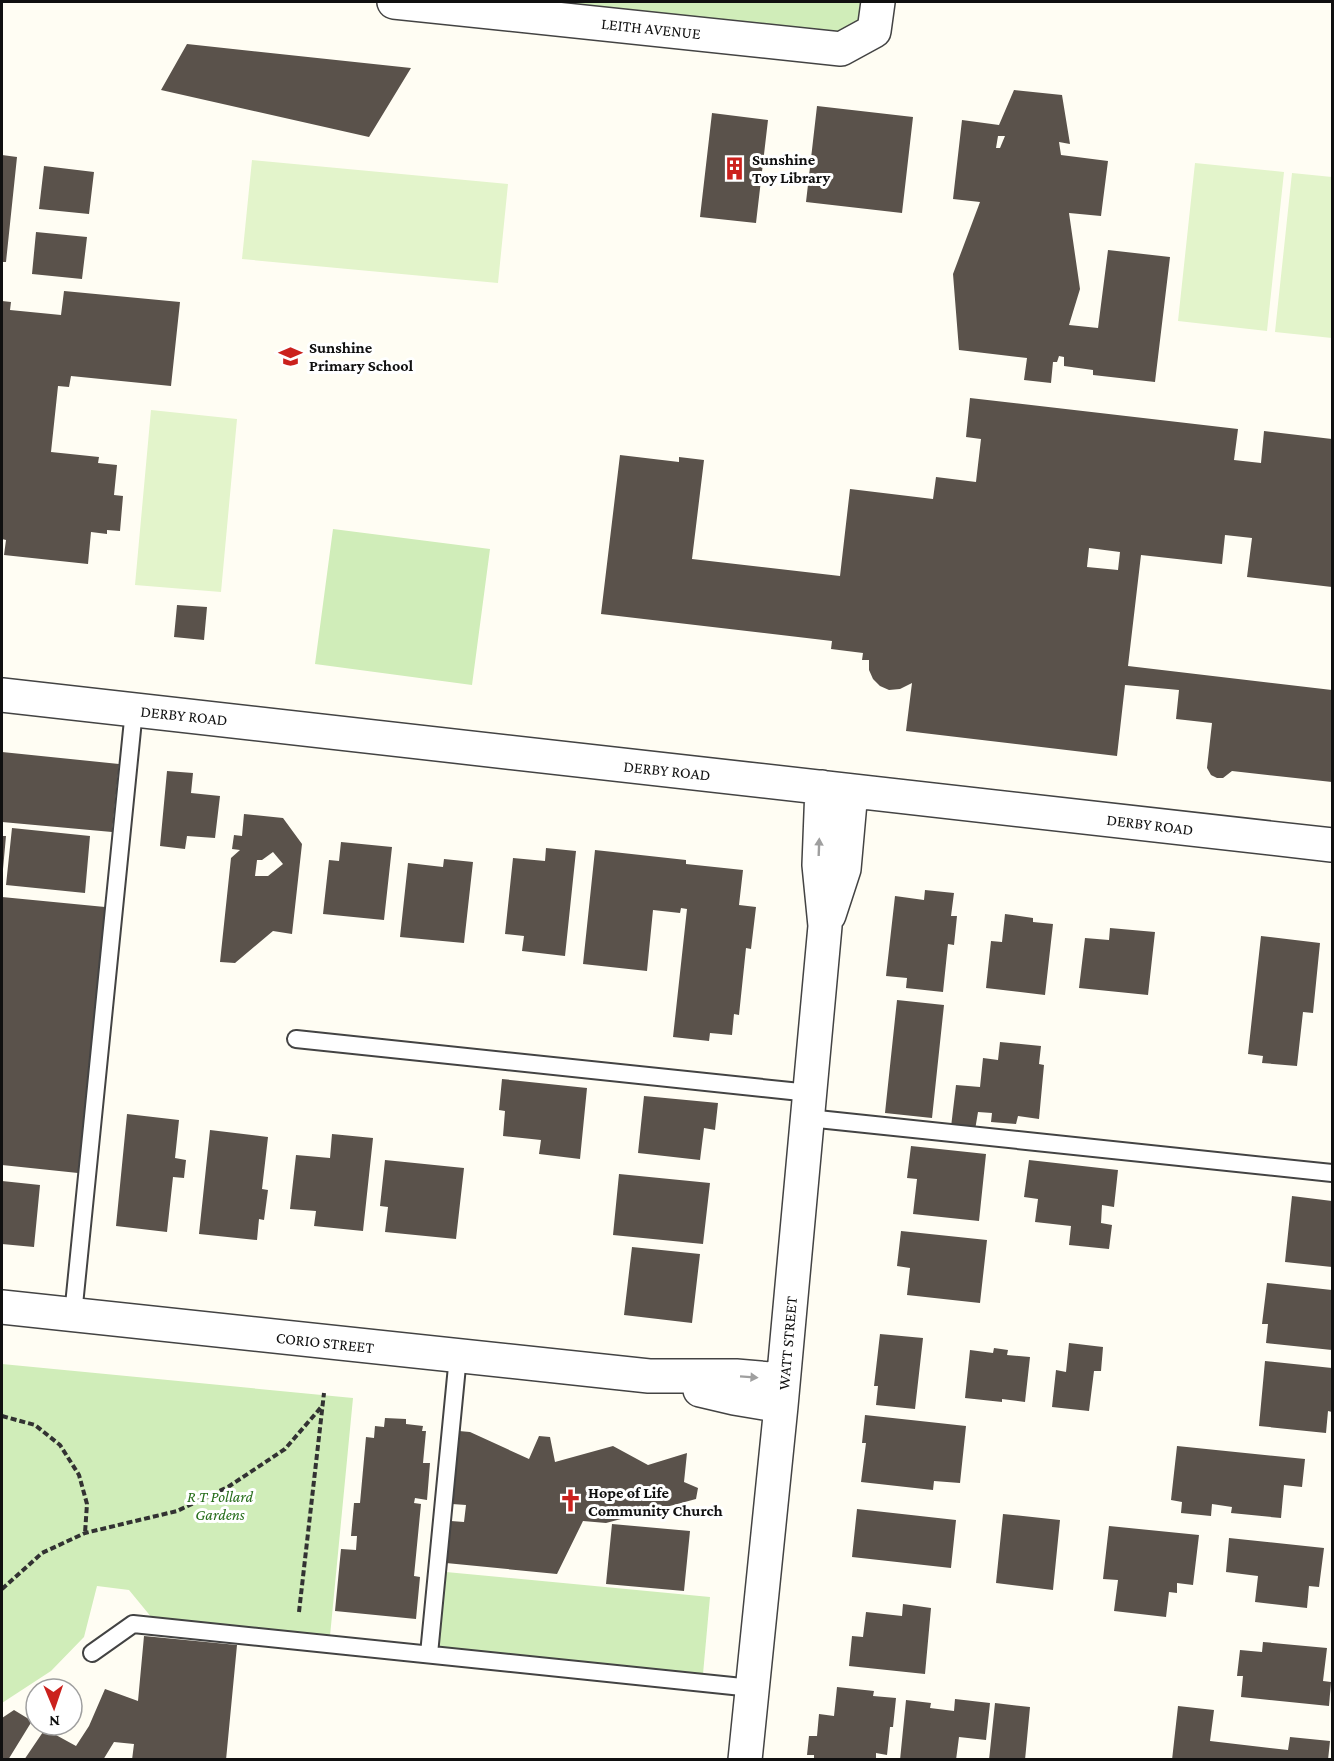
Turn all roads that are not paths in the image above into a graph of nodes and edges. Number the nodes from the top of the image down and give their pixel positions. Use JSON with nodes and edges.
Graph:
{"nodes":[{"id":1,"x":393,"y":2,"type":"edge"},
{"id":2,"x":878,"y":2,"type":"edge"},
{"id":3,"x":2,"y":695,"type":"edge"},
{"id":4,"x":134,"y":710,"type":"junction"},
{"id":5,"x":836,"y":789,"type":"junction"},
{"id":6,"x":1332,"y":845,"type":"edge"},
{"id":7,"x":296,"y":1039,"type":"dead end"},
{"id":8,"x":809,"y":1106,"type":"junction"},
{"id":9,"x":1332,"y":1173,"type":"edge"},
{"id":10,"x":2,"y":1307,"type":"edge"},
{"id":11,"x":73,"y":1315,"type":"junction"},
{"id":12,"x":458,"y":1356,"type":"junction"},
{"id":13,"x":782,"y":1393,"type":"junction"},
{"id":14,"x":92,"y":1653,"type":"dead end"},
{"id":15,"x":429,"y":1654,"type":"junction"},
{"id":16,"x":752,"y":1689,"type":"junction"},
{"id":17,"x":745,"y":1760,"type":"edge"}],
"edges":[{"from":1,"to":2,"type":"street","name":"LEITH AVENUE"},
{"from":3,"to":4,"type":"street","name":"DERBY ROAD"},
{"from":4,"to":5,"type":"street","name":"DERBY ROAD"},
{"from":4,"to":11,"type":"lane"},
{"from":5,"to":6,"type":"street","name":"DERBY ROAD"},
{"from":5,"to":8,"type":"street","name":"WATT STREET"},
{"from":7,"to":8,"type":"lane"},
{"from":8,"to":9,"type":"lane"},
{"from":8,"to":13,"type":"street","name":"WATT STREET"},
{"from":10,"to":11,"type":"street","name":"CORIO STREET"},
{"from":11,"to":12,"type":"street","name":"CORIO STREET"},
{"from":12,"to":13,"type":"street","name":"CORIO STREET"},
{"from":12,"to":15,"type":"lane"},
{"from":13,"to":16,"type":"street","name":"WATT STREET"},
{"from":14,"to":15,"type":"lane"},
{"from":15,"to":16,"type":"lane"},
{"from":16,"to":17,"type":"street","name":"WATT STREET"}]}
